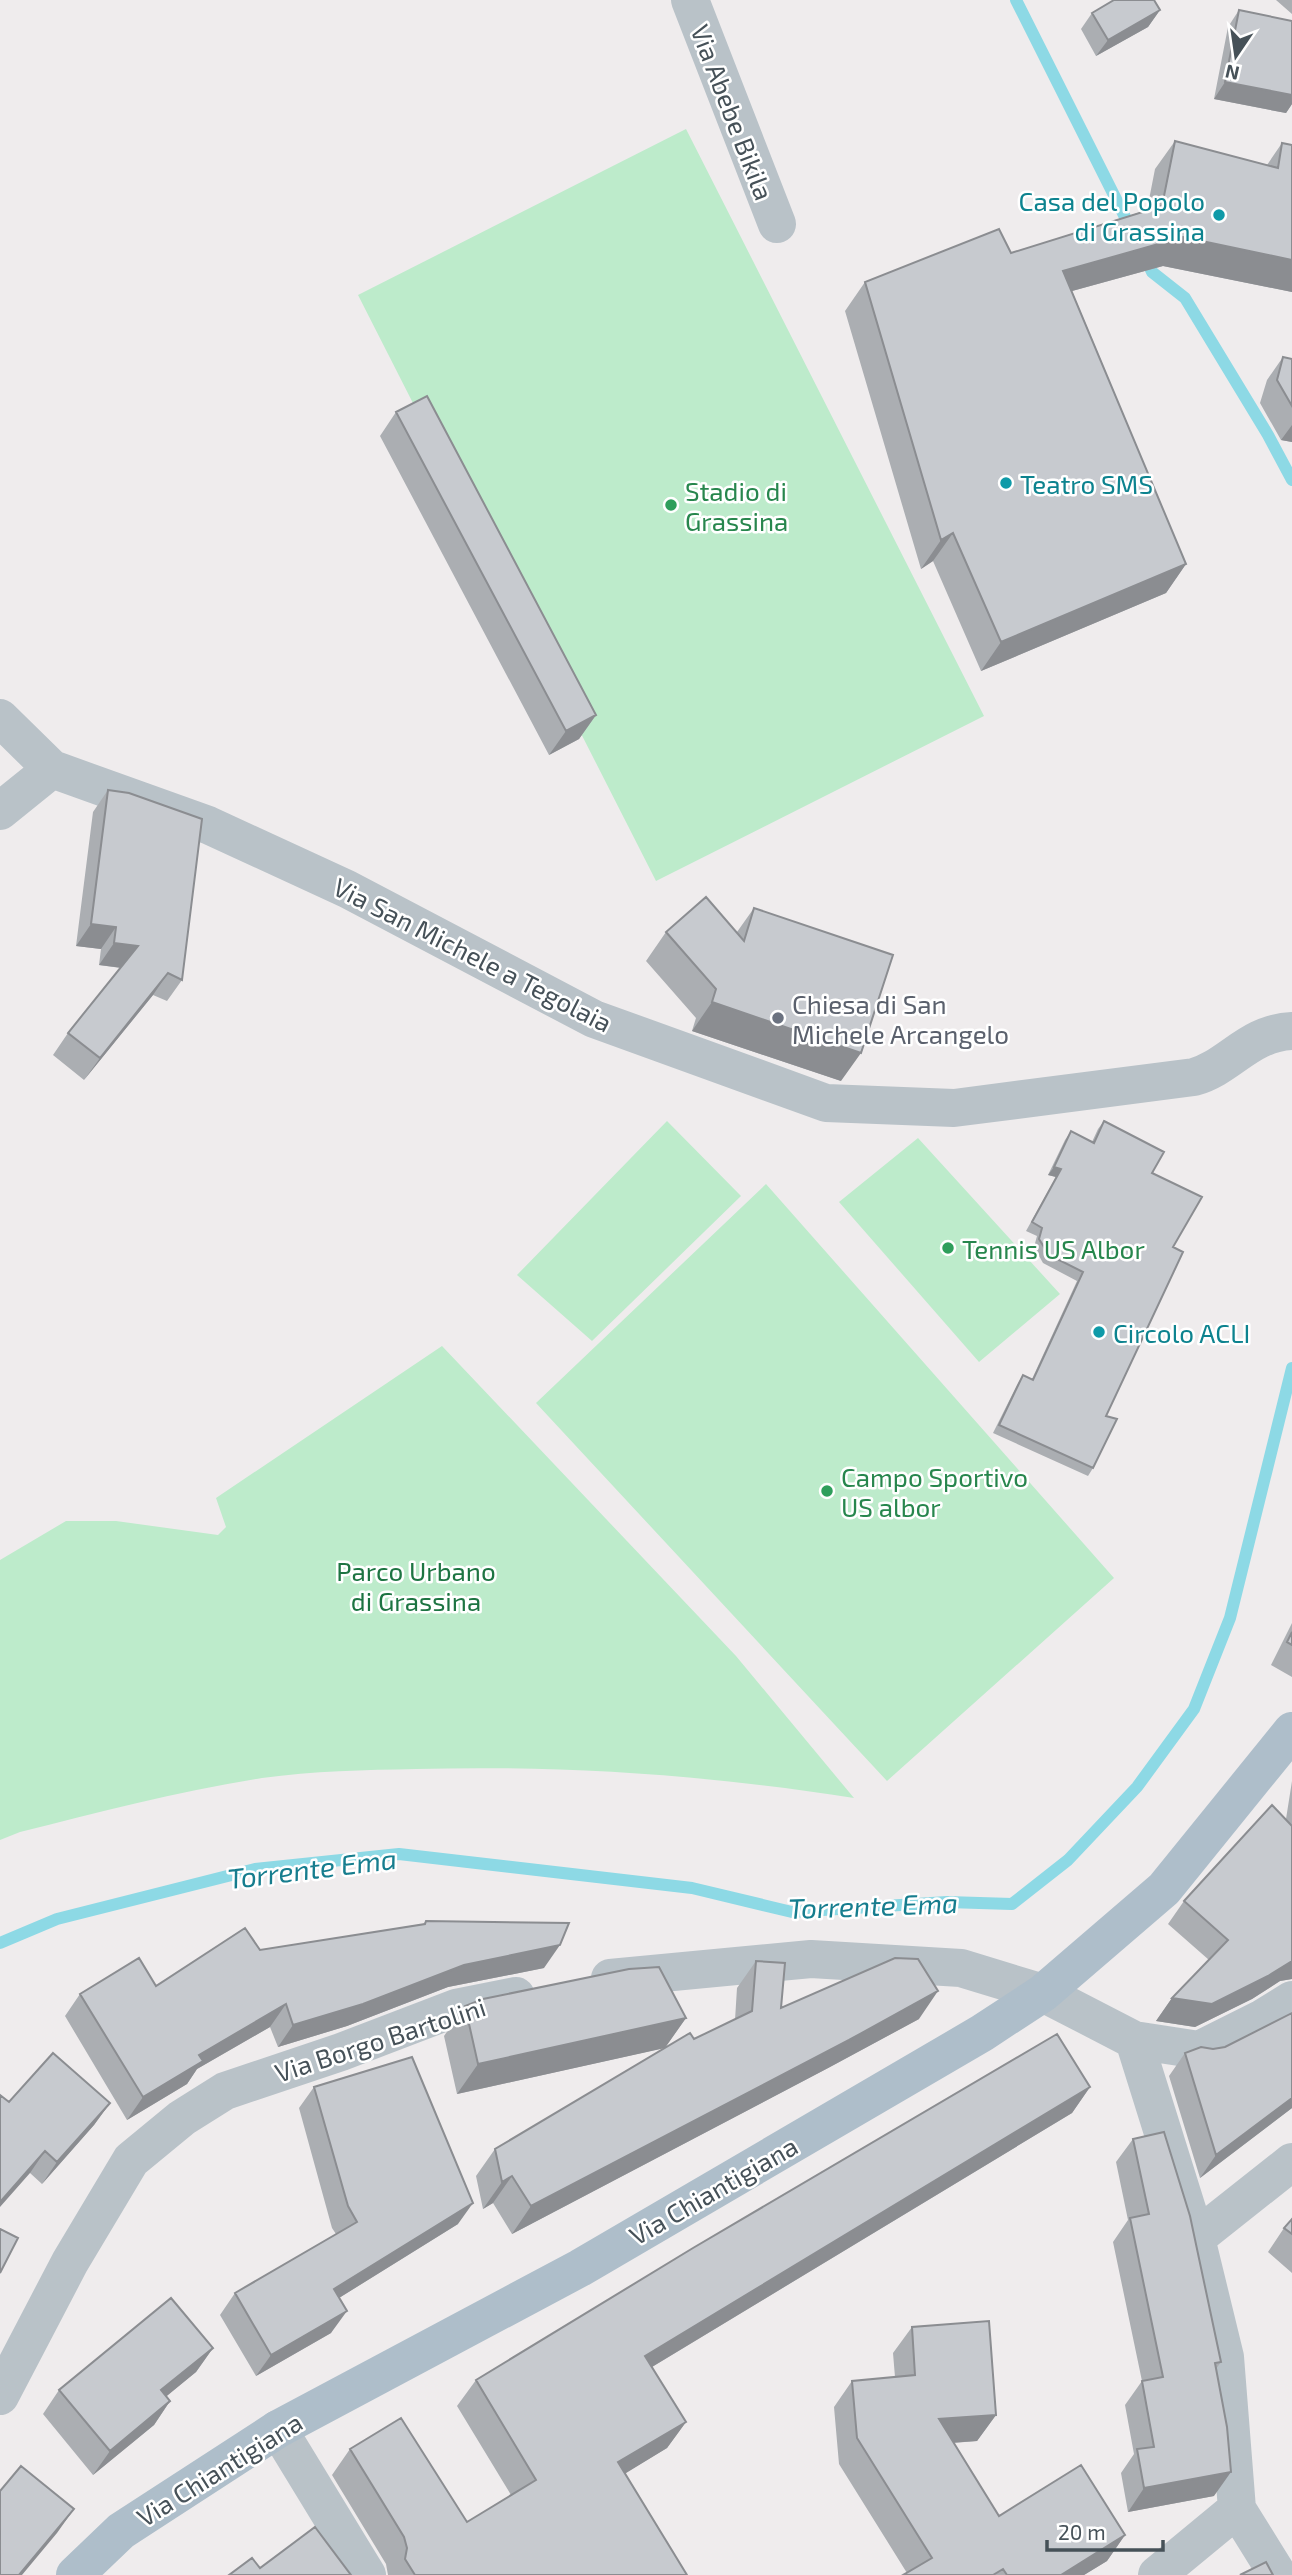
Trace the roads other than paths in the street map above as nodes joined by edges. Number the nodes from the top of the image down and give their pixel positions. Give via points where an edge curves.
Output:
1 (690, 0) edge
2 (777, 223) dead end
3 (0, 718) edge
4 (52, 769) junction
5 (0, 811) edge
6 (1292, 1031) edge
7 (1292, 1731) edge
8 (1043, 1993) junction
9 (1292, 2000) edge
10 (1134, 2040) junction
11 (1292, 2162) edge
12 (1196, 2238) junction
13 (0, 2396) edge
14 (278, 2429) junction
15 (1237, 2508) junction
16 (75, 2575) edge
17 (367, 2575) edge
18 (1157, 2575) edge
19 (1278, 2575) edge

1 - 2 street, Via Abebe Bikila
3 - 4 street
4 - 5 street
4 - 6 street, Via San Michele a Tegolaia via 208,825 347,889 594,1019 826,1103 954,1108 1194,1077 1244,1046
7 - 8 main road, Via Chiantigiana via 1164,1889
8 - 10 street, Via Borgo Bartolini
8 - 13 street, Via Borgo Bartolini via 961,1968 811,1959 605,1978 456,2008 225,2091 182,2118 131,2160 70,2262
8 - 14 main road, Via Chiantigiana via 971,2040 580,2268
9 - 10 street, Via Borgo Bartolini via 1199,2050
10 - 12 street
11 - 12 street
12 - 15 street via 1225,2357
14 - 16 main road, Via Chiantigiana via 121,2531
14 - 17 street
15 - 18 street
15 - 19 street

